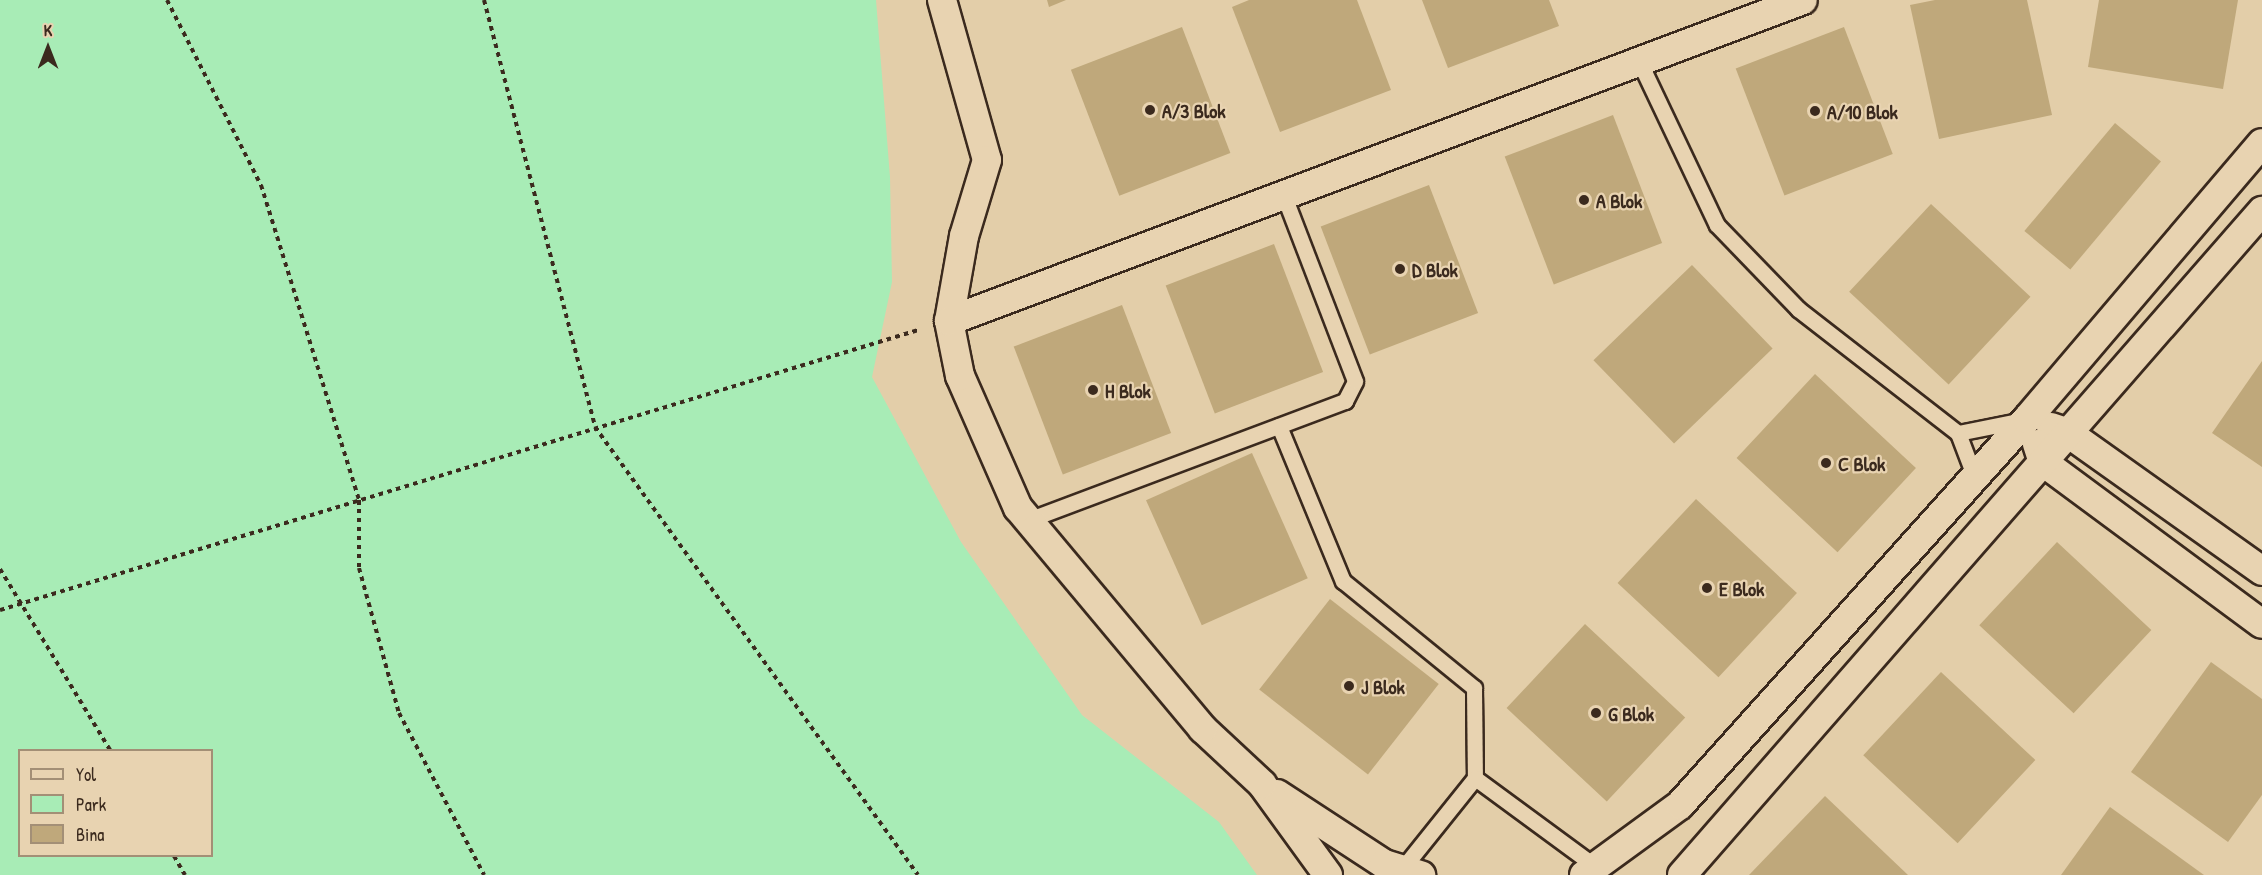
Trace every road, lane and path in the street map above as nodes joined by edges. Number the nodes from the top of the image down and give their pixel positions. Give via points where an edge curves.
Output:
1 (167, 0) edge
2 (484, 0) edge
3 (942, 0) edge
4 (1803, 0) edge
5 (1640, 63) junction
6 (2262, 143) edge
7 (1284, 196) junction
8 (2262, 211) edge
9 (949, 321) junction
10 (2027, 420) junction
11 (1279, 426) junction
12 (595, 427) junction
13 (1958, 433) junction
14 (2068, 433) junction
15 (2043, 462) junction
16 (1975, 478) junction
17 (358, 500) junction
18 (1029, 520) junction
19 (0, 568) edge
20 (2262, 570) edge
21 (21, 603) junction
22 (0, 610) edge
23 (2262, 624) edge
24 (109, 749) edge
25 (1475, 778) junction
26 (1262, 784) junction
27 (175, 857) edge
28 (1590, 870) edge
29 (1411, 872) edge
30 (186, 875) edge
31 (484, 875) edge
32 (918, 875) edge
33 (1328, 875) edge
34 (1682, 875) edge

1 - 17 path via 261,184
2 - 12 path
3 - 9 street via 987,160 964,236
4 - 5 street
5 - 7 street
5 - 13 lane via 1717,225 1798,309
6 - 10 street
7 - 9 street
7 - 11 lane via 1355,381 1345,400
8 - 14 street
9 - 12 path
9 - 18 street via 960,376 1018,508
10 - 13 lane
10 - 14 street
10 - 15 street
10 - 16 street
11 - 18 lane
11 - 25 lane via 1343,581 1474,688
12 - 17 path
12 - 32 path
13 - 16 lane
14 - 15 street
14 - 20 street
15 - 23 street
15 - 34 street
16 - 28 street via 1680,804
17 - 21 path
17 - 31 path via 358,568 399,712
18 - 26 street via 1203,729
19 - 21 path
21 - 22 path
21 - 24 path
25 - 28 lane
25 - 29 lane
26 - 29 street via 1384,864
26 - 33 street
27 - 30 path

